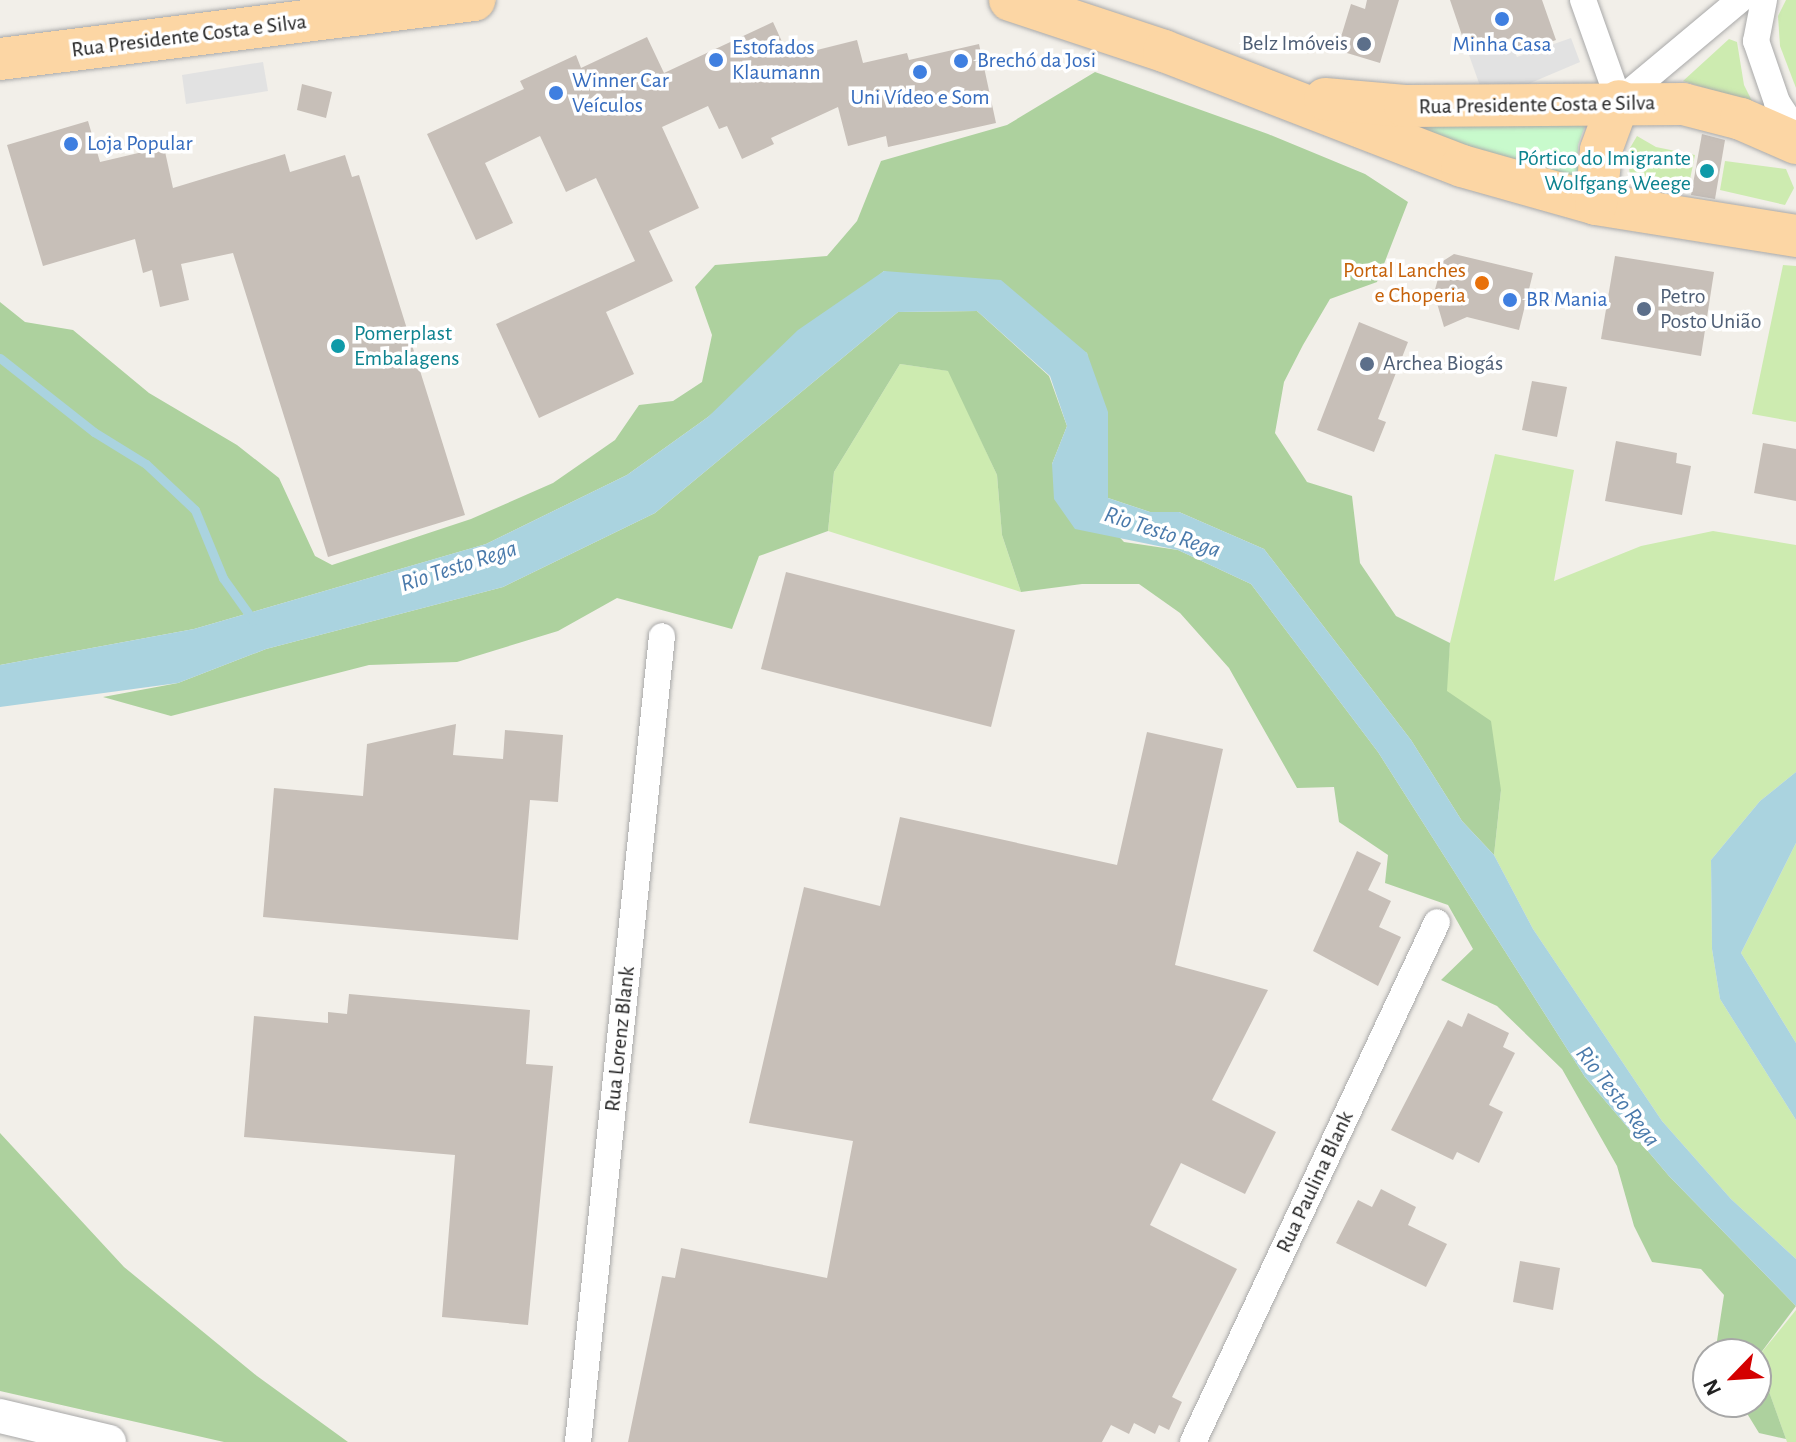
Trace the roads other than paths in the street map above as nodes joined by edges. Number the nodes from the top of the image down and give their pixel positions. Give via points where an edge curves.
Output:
1 (474, 0) edge
2 (1010, 0) edge
3 (1583, 0) edge
4 (1740, 0) edge
5 (1764, 0) edge
6 (0, 59) edge
7 (1272, 93) junction
8 (1619, 101) junction
9 (1796, 131) edge
10 (1796, 143) edge
11 (1596, 204) junction
12 (1796, 236) edge
13 (662, 636) dead end
14 (1437, 922) dead end
15 (0, 1416) edge
16 (109, 1442) edge
17 (578, 1442) edge
18 (1193, 1442) edge

1 - 6 main road, Rua Presidente Costa e Silva
2 - 7 main road, Rua Presidente Costa e Silva
3 - 8 street
4 - 8 street
5 - 9 street via 1756,41 1777,102
7 - 8 main road, Rua Presidente Costa e Silva via 1405,106
7 - 11 main road, Rua Presidente Costa e Silva via 1441,160
8 - 10 main road, Rua Presidente Costa e Silva via 1713,110
8 - 11 main road via 1599,158
11 - 12 main road, Rua Presidente Costa e Silva
13 - 17 street, Rua Lorenz Blank
14 - 18 street, Rua Paulina Blank
15 - 16 street

